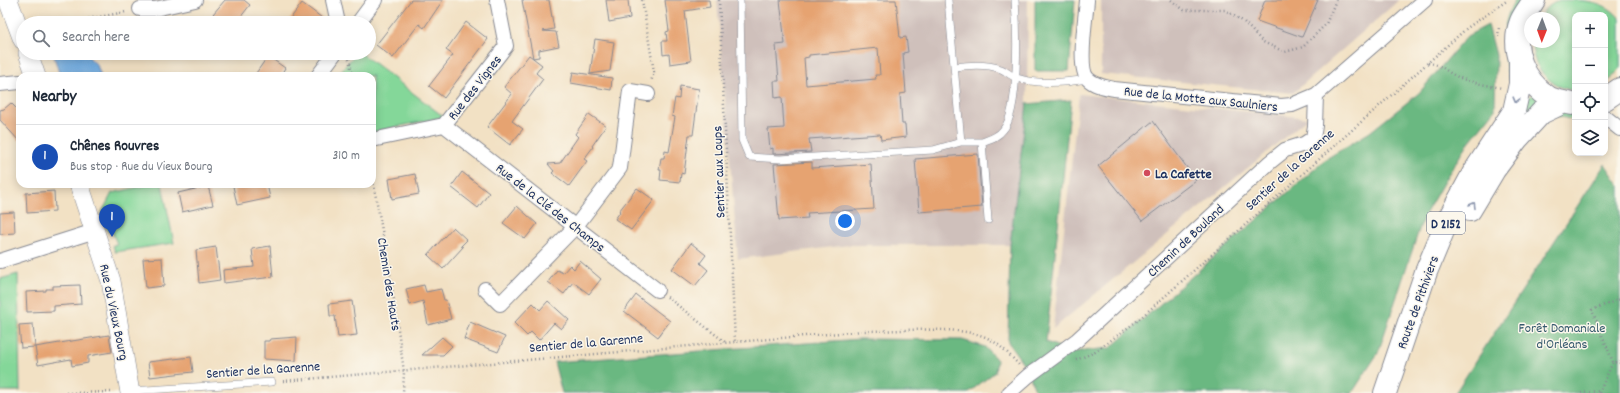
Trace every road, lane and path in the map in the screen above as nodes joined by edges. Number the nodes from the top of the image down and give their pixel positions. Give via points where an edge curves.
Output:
1 (8, 0) edge
2 (195, 0) edge
3 (333, 0) edge
4 (375, 0) edge
5 (497, 0) edge
6 (642, 0) edge
7 (720, 0) edge
8 (740, 0) edge
9 (948, 0) edge
10 (1015, 0) edge
11 (1087, 0) edge
12 (1171, 0) edge
13 (1336, 0) edge
14 (1425, 0) edge
15 (1508, 0) edge
16 (1531, 3) edge
17 (140, 9) joint
18 (103, 16) edge
19 (336, 16) edge
20 (363, 16) edge
21 (16, 21) edge
22 (30, 60) edge
23 (330, 60) edge
24 (348, 60) edge
25 (1520, 62) junction
26 (1427, 63) junction
27 (955, 67) junction
28 (35, 72) edge
29 (321, 72) edge
30 (352, 72) edge
31 (1016, 77) junction
32 (1087, 79) junction
33 (16, 82) edge
34 (0, 84) edge
35 (1508, 88) dead end
36 (1620, 89) edge
37 (648, 94) joint
38 (1316, 95) junction
39 (1608, 97) edge
40 (1570, 103) edge
41 (1608, 120) edge
42 (444, 125) junction
43 (1620, 129) edge
44 (376, 139) edge
45 (961, 142) junction
46 (982, 142) junction
47 (82, 188) edge
48 (374, 188) edge
49 (988, 220) dead end
50 (576, 226) junction
51 (95, 231) junction
52 (0, 261) edge
53 (485, 288) dead end
54 (657, 290) joint
55 (1620, 299) edge
56 (735, 342) junction
57 (725, 343) junction
58 (1086, 356) dead end
59 (1613, 362) junction
60 (1620, 363) edge
61 (404, 372) junction
62 (1028, 376) junction
63 (272, 382) joint
64 (130, 392) edge
65 (1599, 392) edge
66 (66, 393) edge
67 (403, 393) edge
68 (1009, 393) edge
69 (1386, 393) edge
70 (1581, 393) edge

1 - 21 street
2 - 17 street via 155,9
3 - 19 street
4 - 20 street
5 - 42 street, Rue des Vignes via 506,46
6 - 37 path via 654,72
7 - 56 path, Sentier aux Loups
8 - 45 lane via 742,140 749,157 780,159 933,150
9 - 27 lane
10 - 31 lane
11 - 32 street via 1082,67
12 - 13 path via 1184,10 1225,10 1244,22 1263,42 1284,52 1303,47 1326,24
14 - 38 street, Rue de la Motte aux Saulniers
15 - 26 path, Sentier de la Garenne via 1467,28
16 - 25 main road via 1521,21 1517,45
17 - 18 path
22 - 28 street
23 - 29 street
24 - 30 path
25 - 40 main road via 1529,80 1549,97
25 -> 69 main road, Route de Pithiviers / D 2152 via 1520,84 1514,111 1474,172 1446,224 1426,272
26 - 35 path via 1440,64 1456,76 1473,82
26 - 58 path, Sentier de la Garenne via 1137,321
27 - 31 lane via 970,65 1000,69
27 - 45 lane
31 - 32 lane via 1064,83
31 - 46 lane via 1009,121 998,135
32 - 38 street, Rue de la Motte aux Saulniers via 1098,86 1114,89 1281,106 1292,105
33 - 34 street
36 - 39 main road
37 - 50 street via 630,91 620,168
38 - 62 street, Chemin de Bouland via 1316,126 1313,138 1285,150 1270,162 1077,340
69 -> 40 main road, Route de Pithiviers / D 2152 via 1407,357 1462,223 1494,170 1541,113
41 - 43 street
42 - 44 street, Rue des Vignes
42 - 50 street, Rue de la Clé des Champs
45 - 46 lane
46 - 49 lane
47 - 51 street, Rue du Vieux Bourg
48 - 61 path, Chemin des Hauts
50 - 53 street via 500,304
50 - 54 street, Rue de la Clé des Champs
51 - 52 street
51 - 64 street, Rue du Vieux Bourg via 111,281
54 - 57 path
55 - 59 path via 1592,310
56 - 57 path, Sentier de la Garenne
56 - 62 path, Sentier de la Garenne via 863,331 943,331 980,335 1006,351
57 - 61 path, Sentier de la Garenne
59 - 60 path
59 - 65 path
61 - 63 path, Sentier de la Garenne
61 - 67 path, Chemin des Hauts
62 - 68 street
63 - 64 lane, Sentier de la Garenne
64 - 66 path
65 - 70 path

